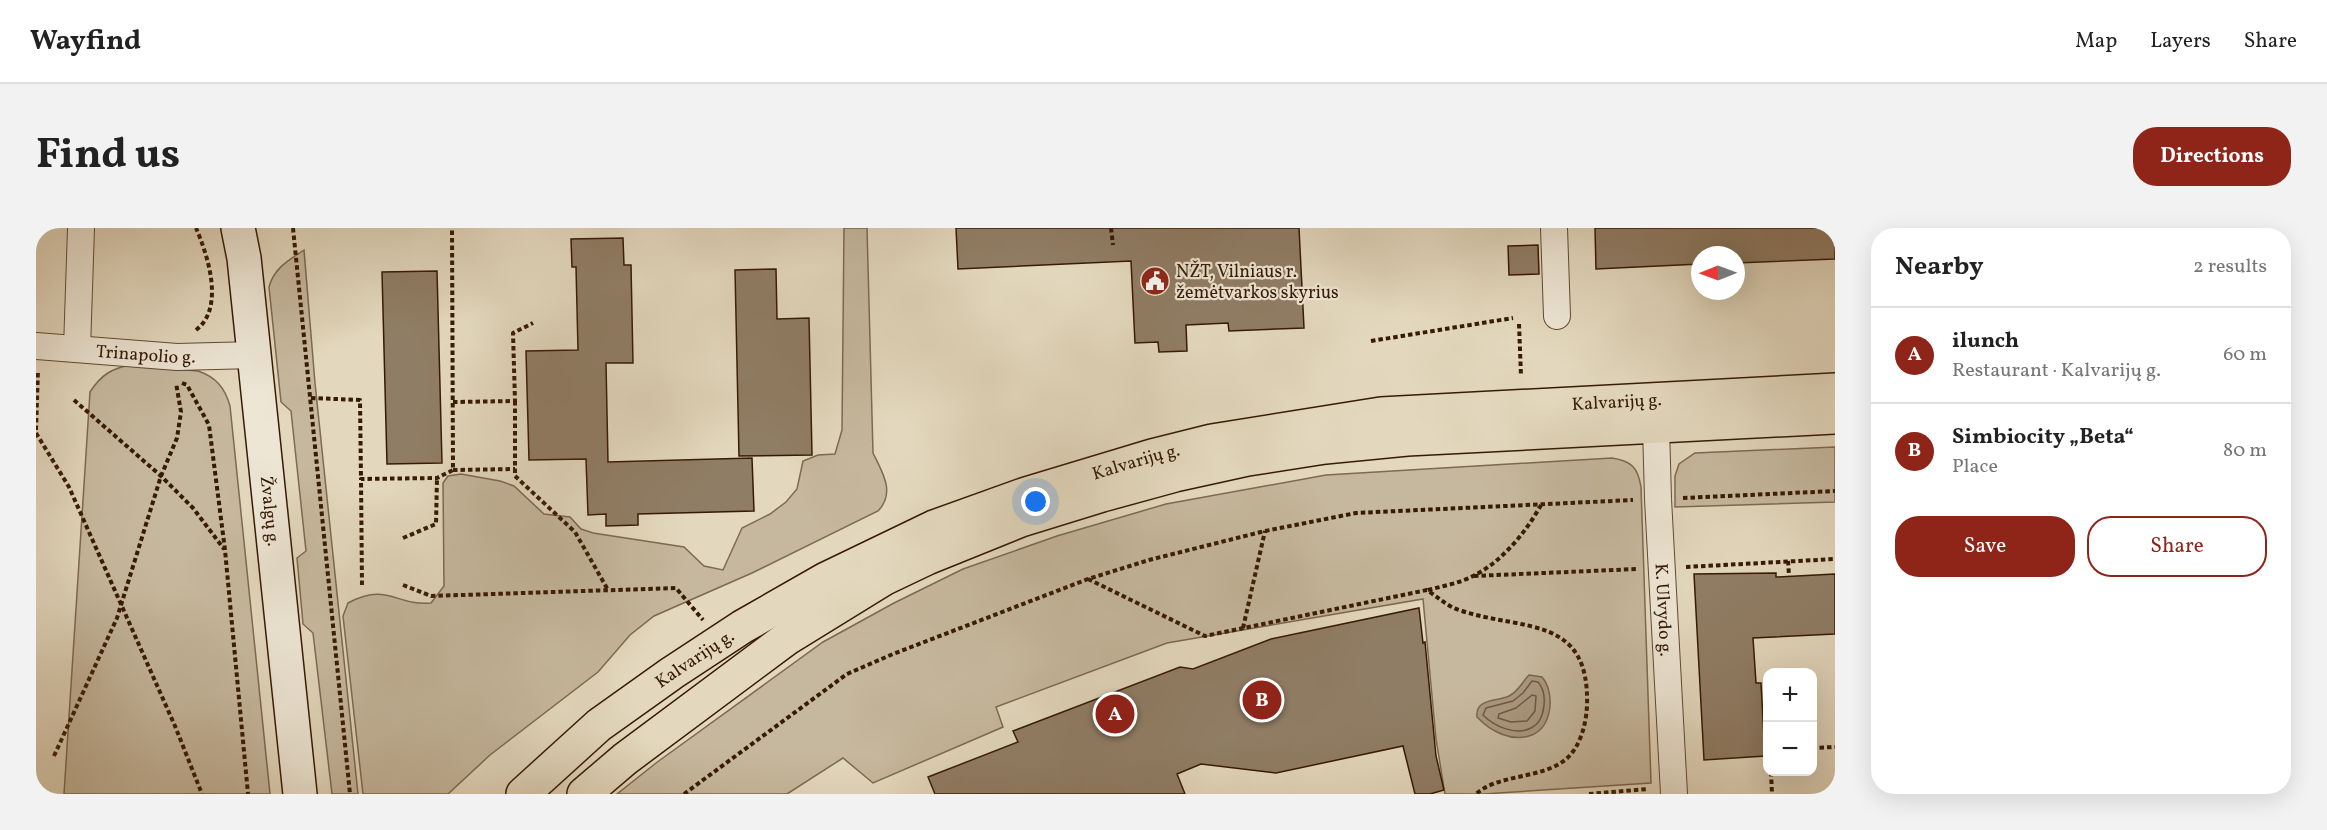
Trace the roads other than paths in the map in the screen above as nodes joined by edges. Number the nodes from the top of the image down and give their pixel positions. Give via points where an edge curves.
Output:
1 (81, 228) edge
2 (238, 228) edge
3 (1554, 228) edge
4 (1557, 316) dead end
5 (37, 346) edge
6 (77, 349) junction
7 (254, 355) junction
8 (1835, 390) edge
9 (1835, 417) edge
10 (1656, 426) junction
11 (599, 725) junction
12 (625, 759) junction
13 (1674, 790) edge
14 (300, 794) edge
15 (523, 794) edge
16 (584, 794) edge

1 - 6 street
2 - 7 main road, Žvalgų g.
3 - 4 street
5 - 6 street, Trinapolio g.
6 - 7 street, Trinapolio g. via 177,357
7 - 14 main road, Žvalgų g.
8 - 11 main road, Kalvarijų g. via 1381,414 1256,433 1152,456 934,527 826,579 732,634
9 - 10 main road, Kalvarijų g.
10 - 12 main road, Kalvarijų g. via 1325,447 1175,475 1021,520 885,578 786,639
10 - 13 street, K. Ulvydo g.
11 - 12 main road
11 - 15 main road, Kalvarijų g.
12 - 16 main road, Kalvarijų g.

